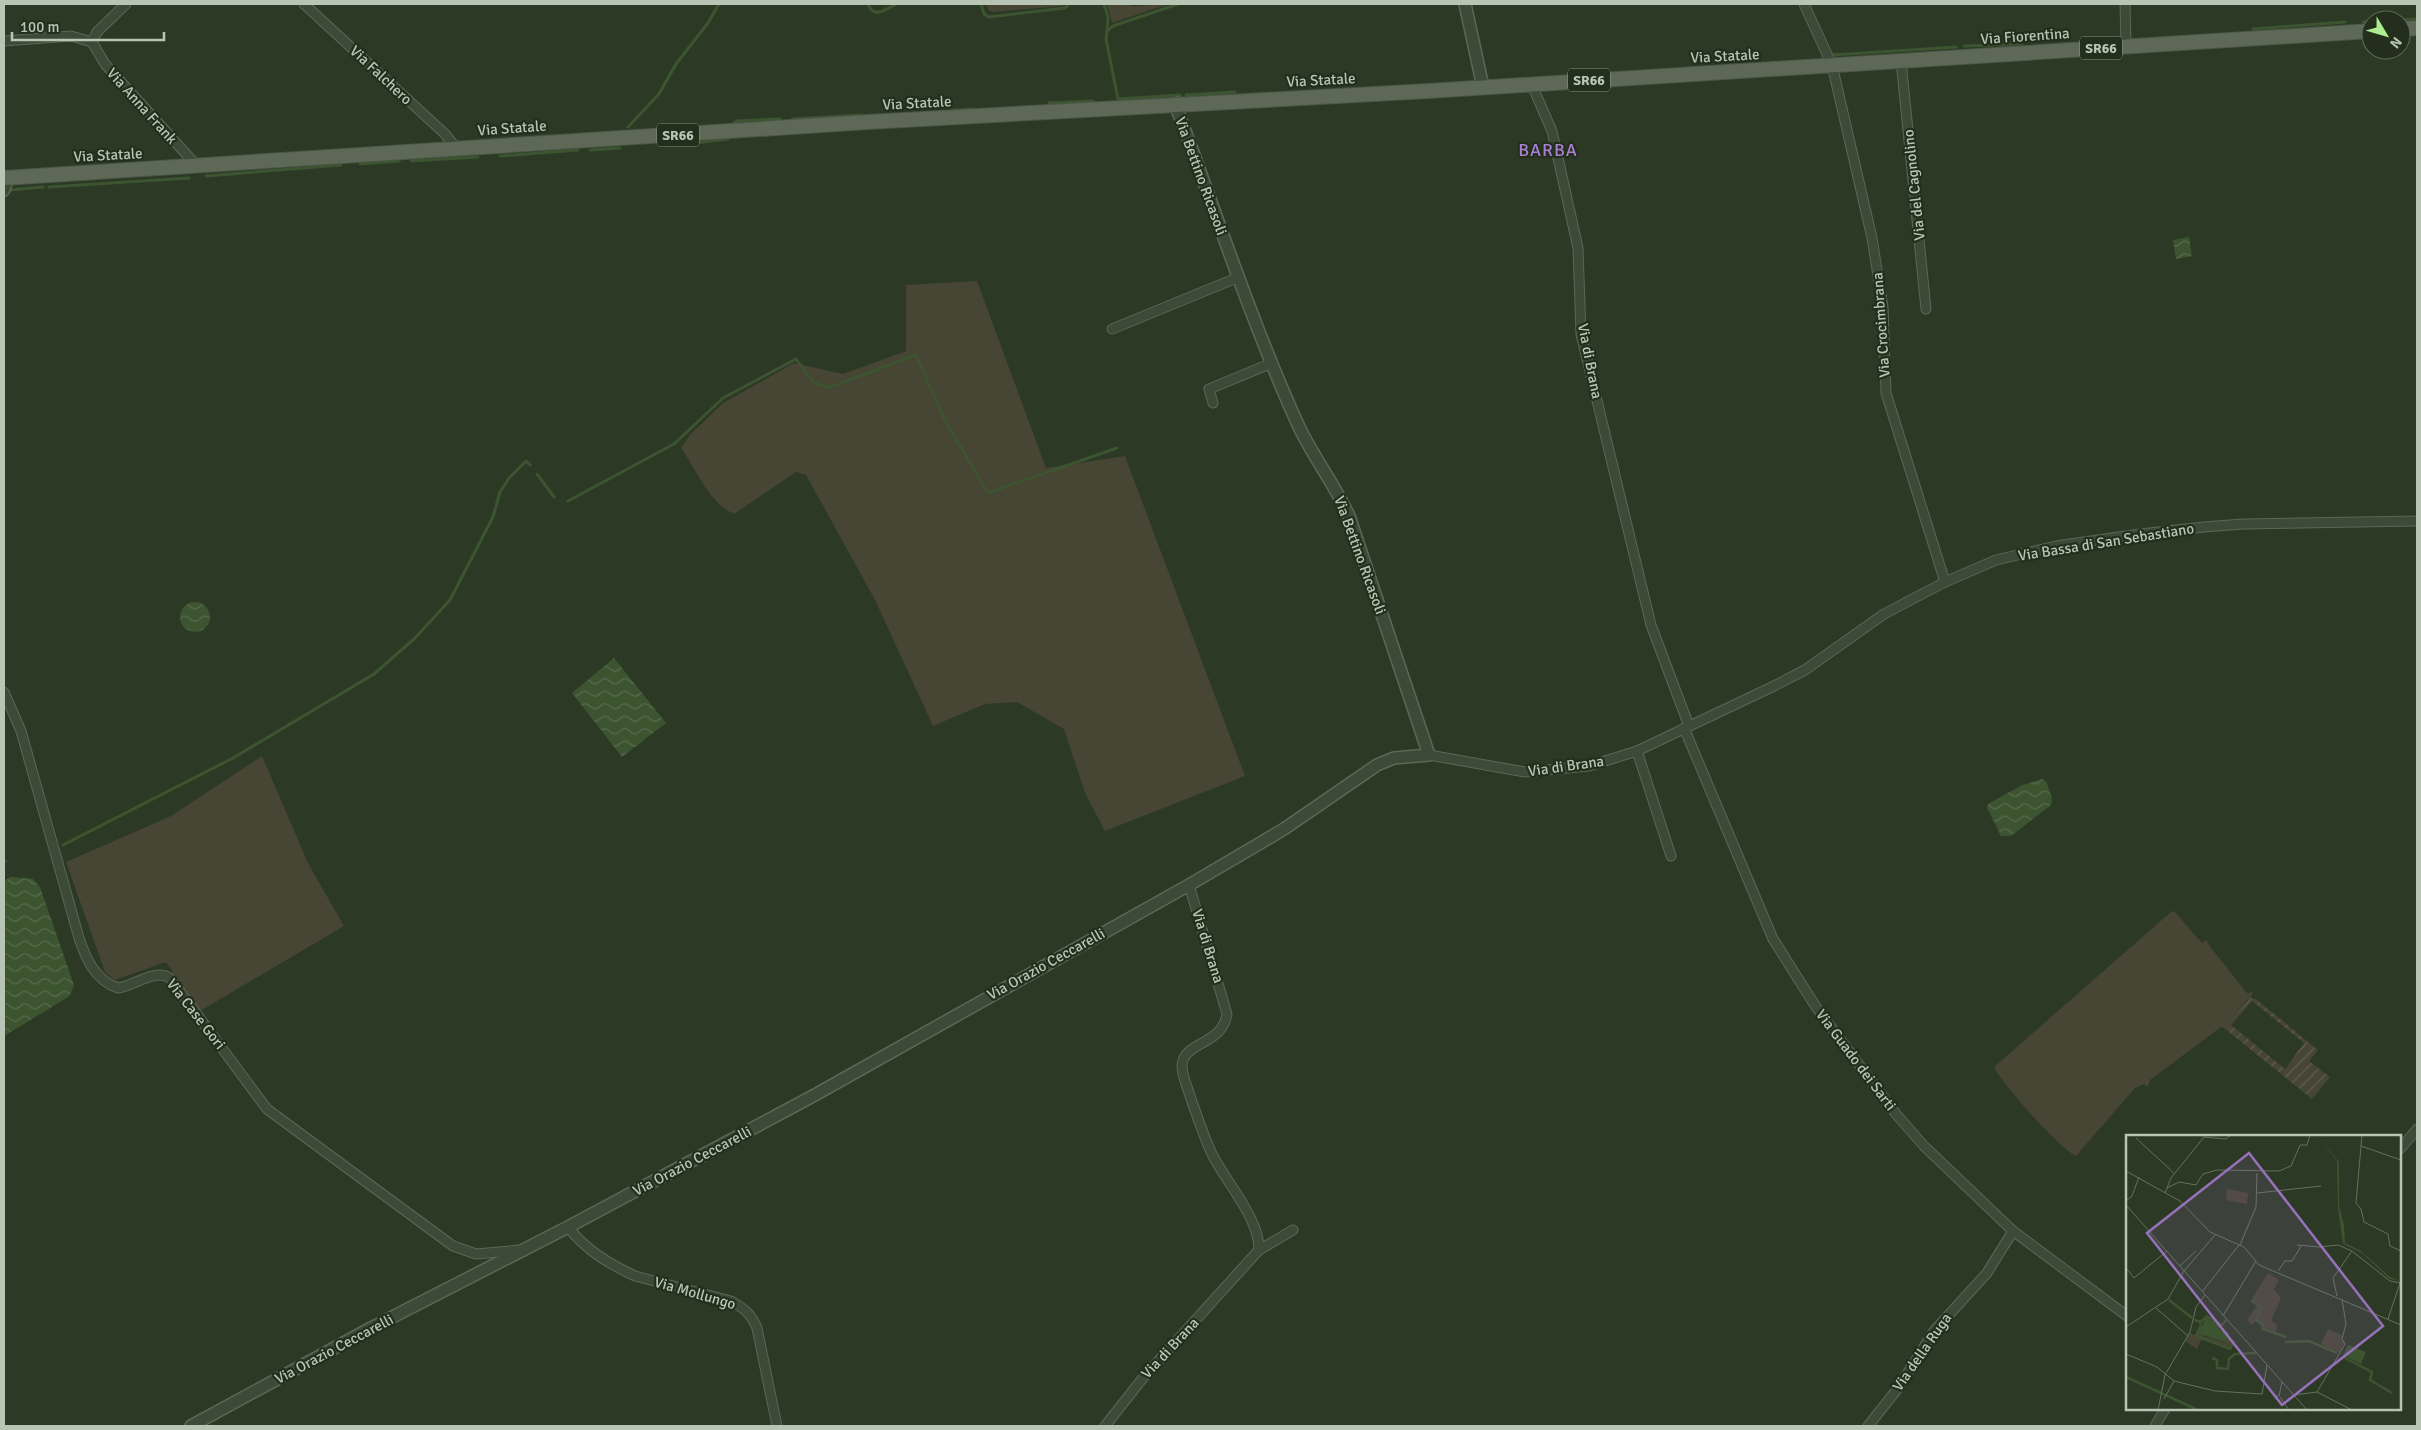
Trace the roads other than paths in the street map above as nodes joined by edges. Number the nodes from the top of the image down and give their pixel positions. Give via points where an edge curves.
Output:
1 (126, 4) edge
2 (304, 4) edge
3 (1465, 4) edge
4 (1804, 4) edge
5 (2125, 4) edge
6 (2361, 32) edge
7 (4, 41) edge
8 (92, 42) junction
9 (2126, 46) junction
10 (1901, 60) junction
11 (1832, 65) junction
12 (1531, 84) junction
13 (1483, 86) junction
14 (1178, 103) junction
15 (457, 149) junction
16 (197, 166) junction
17 (5, 182) edge
18 (1239, 277) junction
19 (1926, 309) dead end
20 (1112, 329) dead end
21 (1272, 363) junction
22 (1213, 403) dead end
23 (2417, 521) edge
24 (1945, 582) junction
25 (4, 692) edge
26 (1686, 727) junction
27 (1637, 751) junction
28 (1429, 755) junction
29 (1671, 856) dead end
30 (1189, 886) junction
31 (2417, 1129) edge
32 (2401, 1148) edge
33 (568, 1227) junction
34 (1293, 1230) dead end
35 (2014, 1232) junction
36 (525, 1249) junction
37 (1259, 1250) junction
38 (2126, 1315) edge
39 (2163, 1410) edge
40 (190, 1426) edge
41 (777, 1426) edge
42 (1104, 1426) edge
43 (1868, 1426) edge
44 (2155, 1426) edge

1 - 8 street via 97,32
2 - 15 street, Via Falchero via 445,134
3 - 13 street
4 - 11 street, Via Crocimbrana
5 - 9 street
6 - 9 main road, Via Fiorentina / SR66
7 - 8 street via 71,36
8 - 16 street, Via Anna Frank via 105,64
9 - 10 main road, Via Fiorentina / SR66
10 - 11 main road, Via Fiorentina / SR66
10 - 19 street, Via del Cagnolino
11 - 12 main road, Via Statale / SR66
11 - 24 street, Via Crocimbrana via 1878,273 1883,307 1886,393
12 - 13 main road, Via Statale / SR66
12 - 26 street, Via di Brana via 1552,131 1578,248 1582,334 1651,625
13 - 14 main road, Via Statale / SR66
14 - 15 main road, Via Statale / SR66
14 - 18 street, Via Bettino Ricasoli via 1177,109
15 - 16 main road, Via Statale / SR66
16 - 17 main road, Via Statale / SR66
18 - 20 street
18 - 21 street, Via Bettino Ricasoli
21 - 22 street via 1209,389
21 - 28 street, Via Bettino Ricasoli via 1300,428 1349,516
23 - 24 street, Via Bassa di San Sebastiano via 2243,524 2140,534 2056,546 1996,560
24 - 26 street, Via Bassa di San Sebastiano via 1884,614 1805,670
25 - 36 street, Via Case Gori via 21,731 79,938 88,961 102,980 118,988 154,976 170,978 267,1109 453,1246 476,1254
26 - 27 street, Via di Brana
26 - 35 street, Via Guado dei Sarti via 1773,939 1816,1007 1924,1146
27 - 28 street, Via di Brana via 1589,766 1525,772
27 - 29 street
28 - 30 street, Via di Brana via 1394,758 1377,765 1284,829
30 - 33 street, Via Orazio Ceccarelli
30 - 37 street, Via di Brana via 1227,1014 1224,1028 1218,1034 1188,1052 1183,1061 1183,1072 1213,1155 1258,1232
31 - 32 street
33 - 36 street, Via Orazio Ceccarelli
33 - 41 street, Via Mollungo via 588,1250 625,1272 730,1302 752,1315
34 - 37 street, Via di Brana
35 - 38 street, Via Guado dei Sarti
35 - 43 street, Via della Ruga via 1987,1273 1934,1331 1899,1387
36 - 40 street, Via Orazio Ceccarelli
37 - 42 street, Via di Brana via 1136,1385
39 - 44 street

